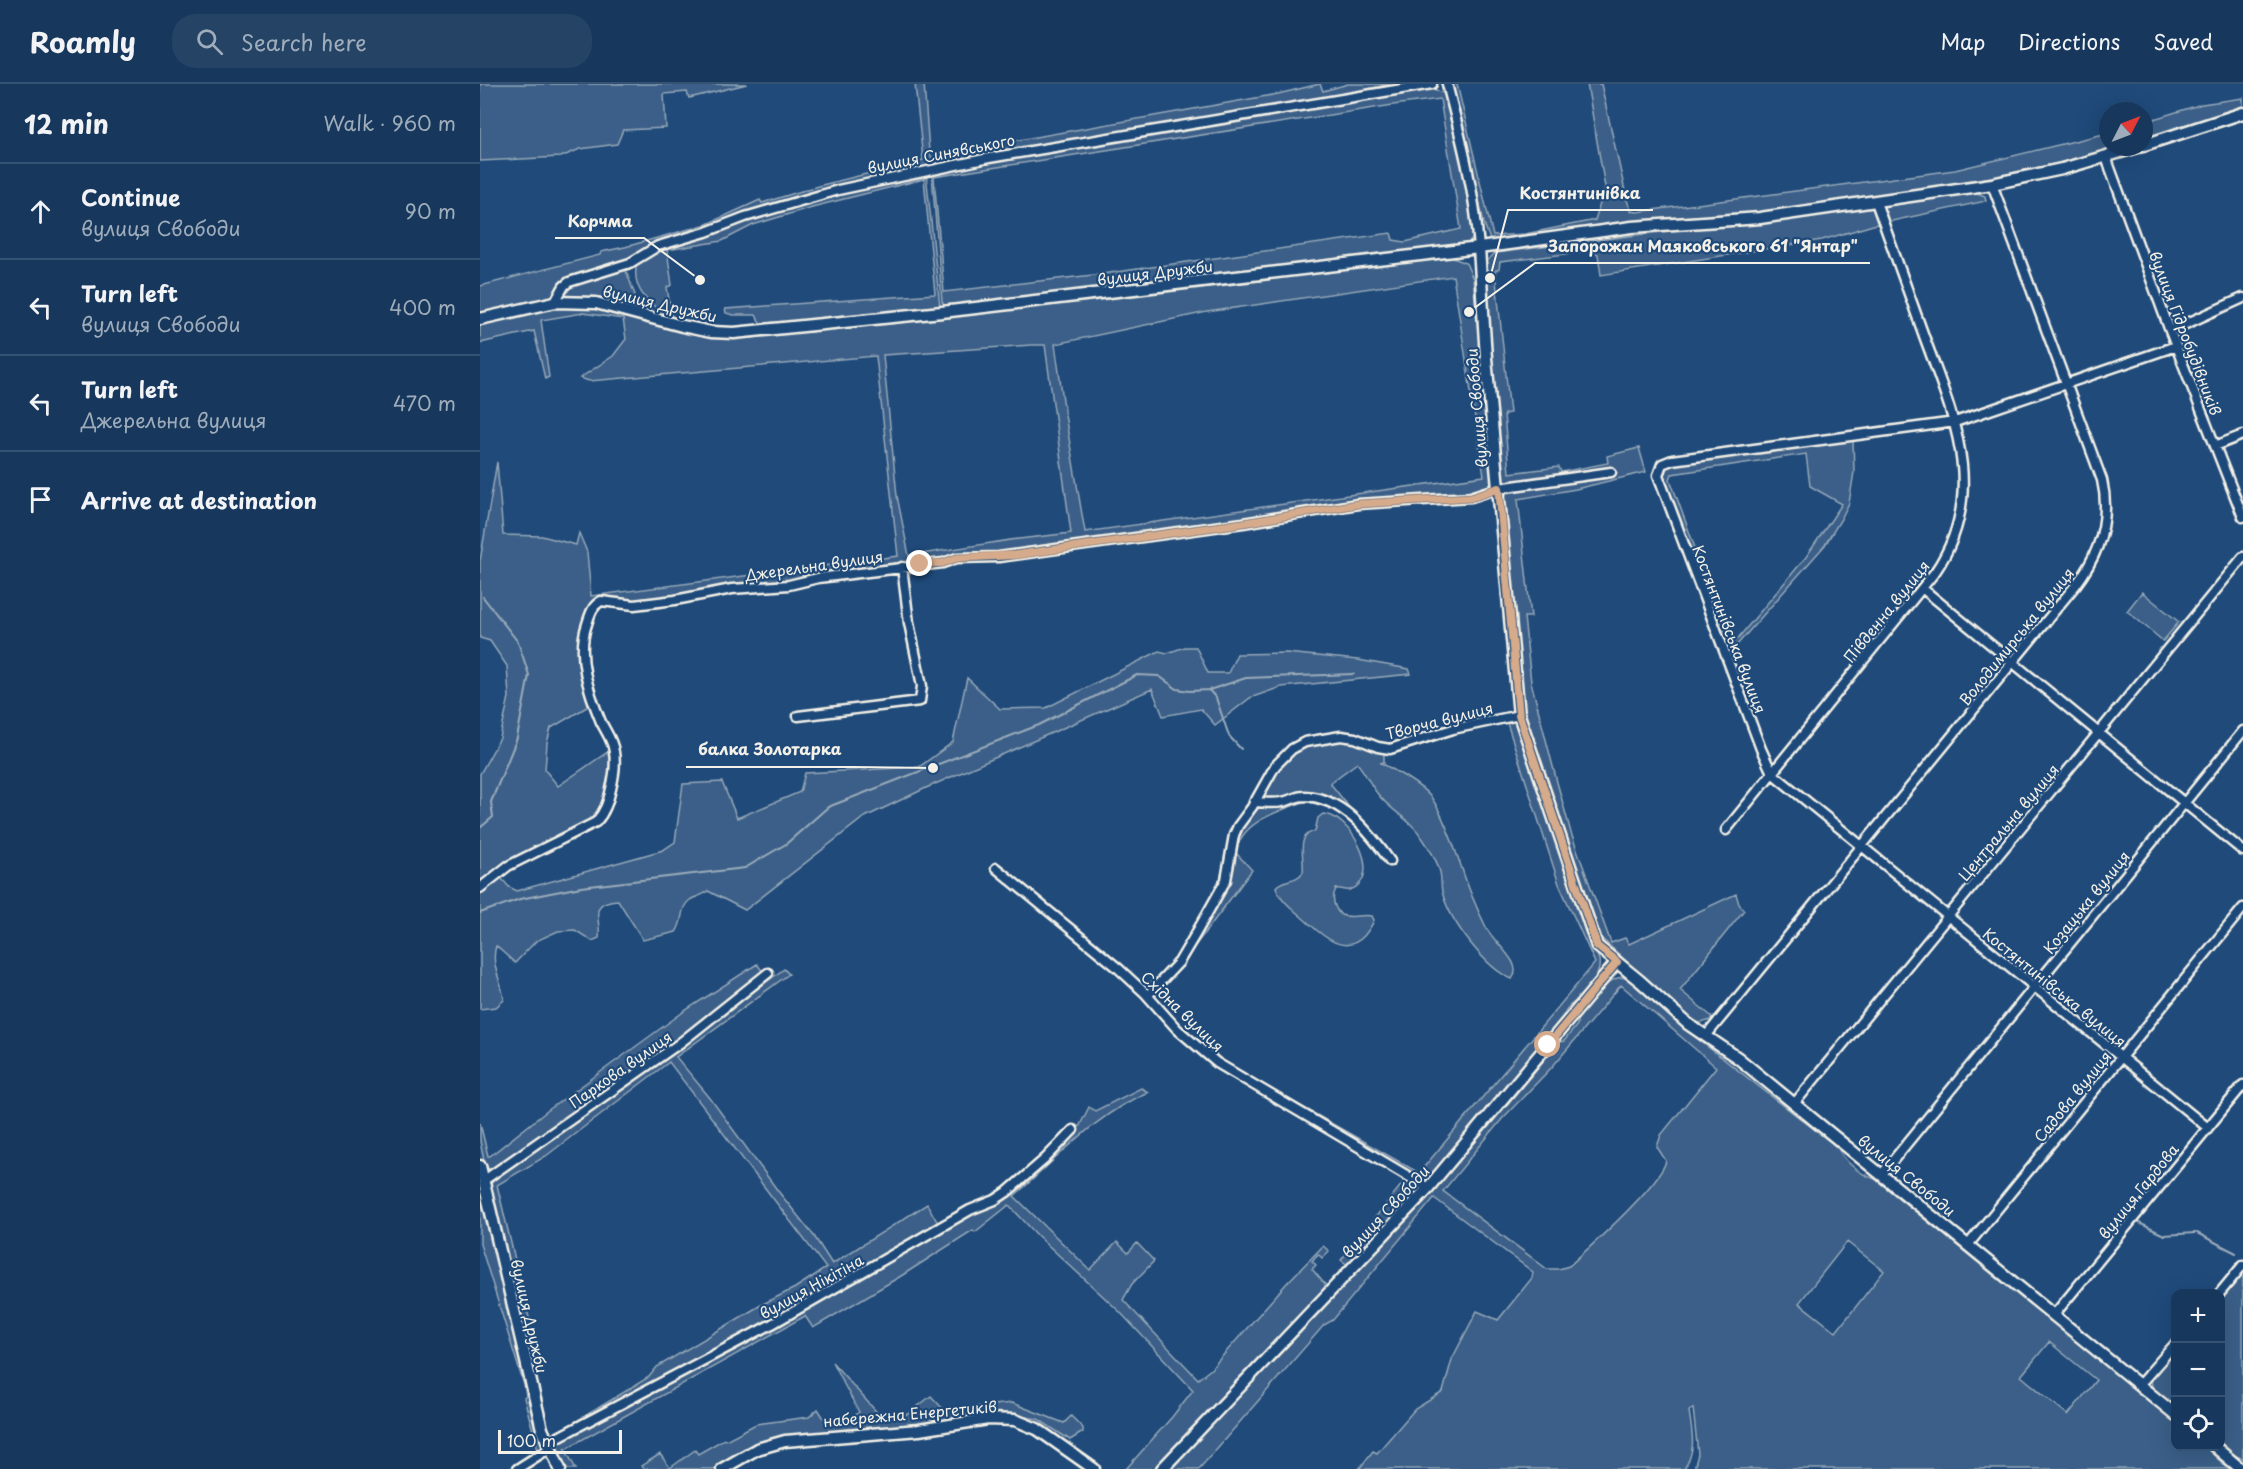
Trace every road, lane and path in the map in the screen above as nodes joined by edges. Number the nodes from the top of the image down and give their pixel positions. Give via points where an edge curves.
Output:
1 (1432, 84) edge
2 (1447, 84) edge
3 (2243, 113) edge
4 (2153, 142) edge
5 (2109, 156) edge
6 (2106, 157) junction
7 (1992, 184) junction
8 (1876, 202) junction
9 (1479, 248) junction
10 (2243, 298) edge
11 (555, 302) junction
12 (480, 319) edge
13 (2170, 331) junction
14 (2176, 346) junction
15 (2067, 384) junction
16 (1954, 422) junction
17 (2243, 435) edge
18 (2215, 446) junction
19 (1611, 472) dead end
20 (1499, 488) junction
21 (2243, 517) edge
22 (2243, 557) edge
23 (903, 567) junction
24 (1923, 589) junction
25 (2012, 662) junction
26 (1519, 715) junction
27 (798, 716) dead end
28 (2243, 731) edge
29 (2099, 734) junction
30 (1772, 773) junction
31 (1254, 802) junction
32 (2184, 803) junction
33 (1726, 831) dead end
34 (1862, 846) junction
35 (2243, 851) edge
36 (1390, 861) dead end
37 (996, 868) dead end
38 (480, 888) edge
39 (2243, 908) edge
40 (1948, 916) junction
41 (1617, 962) junction
42 (768, 973) dead end
43 (2034, 986) junction
44 (1148, 996) junction
45 (1706, 1036) junction
46 (2121, 1058) junction
47 (2243, 1085) edge
48 (1794, 1104) junction
49 (2208, 1128) junction
50 (1073, 1130) dead end
51 (480, 1166) edge
52 (1882, 1174) junction
53 (483, 1181) junction
54 (1428, 1188) junction
55 (483, 1195) edge
56 (1968, 1245) junction
57 (2243, 1265) edge
58 (2222, 1289) edge
59 (2054, 1315) junction
60 (2171, 1348) edge
61 (2139, 1385) junction
62 (2171, 1412) edge
63 (548, 1446) junction
64 (2220, 1451) edge
65 (516, 1469) edge
66 (560, 1469) edge
67 (722, 1469) edge
68 (1094, 1469) edge
69 (1162, 1469) edge
70 (2241, 1469) edge

1 - 11 street, вулиця Синявського via 988,158 838,190 658,246 630,263 569,282
2 - 9 street, вулиця Свободи via 1468,169
3 - 4 street
5 - 6 street, вулиця Дружби
6 - 7 street, вулиця Дружби
6 - 13 street, вулиця Гідробудівників
7 - 8 street, вулиця Дружби
7 - 15 street, Володимирська вулиця
8 - 9 street, вулиця Дружби via 1761,218 1632,227
8 - 16 street, Південна вулиця
9 - 11 street, вулиця Дружби via 734,333 682,326 596,303
9 - 20 street, вулиця Свободи
10 - 13 street
11 - 12 street
13 - 14 street, вулиця Гідробудівників
14 - 15 street, Костянтинівська вулиця
14 - 18 street, вулиця Гідробудівників
15 - 16 street, Костянтинівська вулиця
15 - 25 street, Володимирська вулиця via 2102,480 2106,509 2103,532 2085,572
16 - 24 street, Південна вулиця via 1962,465 1958,519 1947,555
16 - 30 street, Костянтинівська вулиця via 1672,460 1660,467 1659,479
17 - 18 street
18 - 21 street, вулиця Гідробудівників
19 - 20 street, Джерельна вулиця
20 - 23 street, Джерельна вулиця via 1471,497 1358,504 1007,556 957,558
20 - 26 street, вулиця Свободи
22 - 29 street, Центральна вулиця
23 - 27 street via 922,686 920,701
23 - 38 street, Джерельна вулиця via 634,605 598,603 582,639 582,657 614,751 608,802 596,822 508,866
24 - 25 street
24 - 30 street, Південна вулиця
25 - 29 street
25 - 34 street, Володимирська вулиця
26 - 31 street, Творча вулиця via 1453,729 1390,749 1341,736 1305,742 1280,760
26 - 41 street, вулиця Свободи via 1597,946
28 - 32 street, Козацька вулиця
29 - 32 street
29 - 40 street, Центральна вулиця
30 - 33 street, Південна вулиця
30 - 34 street, Костянтинівська вулиця
31 - 36 street via 1280,803 1304,796 1326,801 1353,818
31 - 44 street, Творча вулиця via 1234,835 1223,888 1179,962
32 - 35 street
32 - 43 street, Козацька вулиця
34 - 40 street, Костянтинівська вулиця
34 - 45 street, Володимирська вулиця
37 - 44 street, Східна вулиця
39 - 46 street, Садова вулиця
40 - 43 street, Костянтинівська вулиця
40 - 48 street, Центральна вулиця
41 - 45 street, вулиця Свободи
41 - 54 street, вулиця Свободи
42 - 53 street, Паркова вулиця via 680,1043
43 - 46 street, Костянтинівська вулиця
43 - 52 street, Козацька вулиця
44 - 54 street, Східна вулиця via 1177,1029 1217,1063
45 - 48 street, вулиця Свободи
46 - 49 street, Костянтинівська вулиця
46 - 56 street, Садова вулиця
47 - 49 street, вулиця Гардова
48 - 52 street, вулиця Свободи
49 - 59 street, вулиця Гардова
50 - 63 street, вулиця Нікітіна via 995,1200 970,1210
51 - 53 street, вулиця Дружби
52 - 56 street, вулиця Свободи
53 - 55 street, вулиця Дружби
54 - 69 street, вулиця Свободи
55 - 63 street, вулиця Дружби
56 - 59 street, вулиця Свободи
57 - 58 street
59 - 61 street, вулиця Свободи
60 - 61 street
61 - 62 street, вулиця Свободи
63 - 65 street, вулиця Нікітіна
63 - 66 street, вулиця Дружби
64 - 70 street
67 - 68 street, набережна Енергетиків via 757,1449 785,1441 919,1430 988,1419 1015,1420 1038,1429

